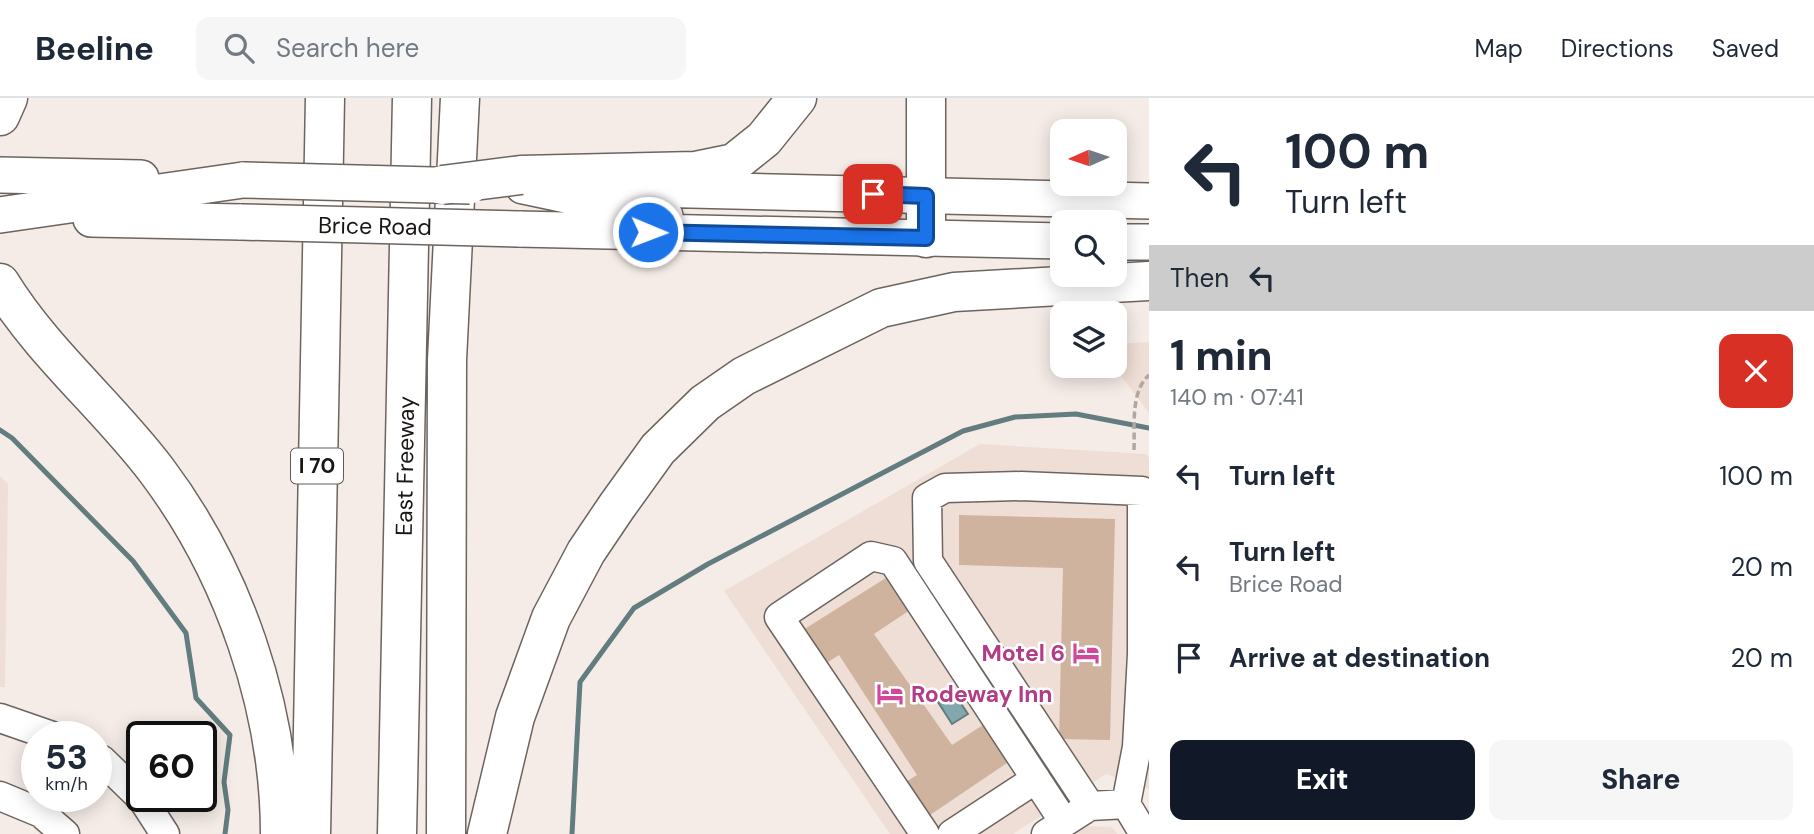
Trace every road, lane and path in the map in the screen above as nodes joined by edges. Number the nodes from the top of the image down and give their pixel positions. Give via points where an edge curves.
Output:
1 (8, 98) edge
2 (325, 98) edge
3 (412, 98) edge
4 (460, 98) edge
5 (797, 98) edge
6 (926, 98) edge
7 (0, 116) edge
8 (0, 175) edge
9 (243, 180) junction
10 (522, 181) junction
11 (442, 185) joint
12 (926, 196) junction
13 (1149, 201) edge
14 (0, 216) edge
15 (751, 234) junction
16 (926, 238) junction
17 (1050, 241) edge
18 (1127, 242) edge
19 (1149, 242) edge
20 (1149, 281) edge
21 (0, 283) edge
22 (1149, 375) edge
23 (1134, 450) dead end
24 (0, 718) edge
25 (21, 725) edge
26 (112, 771) edge
27 (1036, 779) junction
28 (1, 799) edge
29 (1126, 804) junction
30 (1090, 806) junction
31 (1055, 828) edge
32 (65, 834) edge
33 (165, 834) edge
34 (280, 834) edge
35 (311, 834) edge
36 (397, 834) edge
37 (446, 834) edge
38 (488, 834) edge
39 (925, 834) edge
40 (952, 834) edge
41 (1144, 834) edge

1 - 7 highway
2 - 35 highway, I 70
3 - 36 highway, East Freeway
4 - 37 highway via 447,360
5 - 10 highway via 764,139 734,163 695,172
6 - 12 highway
8 - 9 main road, Brice Road
9 - 11 main road, Brice Road, bridge
9 - 14 main road, Brice Road
10 - 11 highway, bridge
10 - 12 main road
10 - 15 main road, Brice Road
12 - 13 main road
12 - 16 highway
14 - 15 main road, Brice Road, bridge
15 - 16 main road, Brice Road
16 - 17 main road, Brice Road
18 - 19 main road
20 - 38 highway via 954,292 881,308 744,376 705,402 658,449 617,506 551,618 515,717
21 - 34 highway via 36,334 156,470 206,551 228,596 261,691 274,751
22 - 23 path via 1137,397
24 - 25 street
26 - 33 street via 143,800
27 - 31 street
27 - 39 street via 893,561 871,556 779,617
27 - 40 street
28 - 32 street via 41,813
29 - 30 street
29 - 30 street via 1138,733 1142,491 945,488 927,498 928,561
29 - 41 street
30 - 31 street

